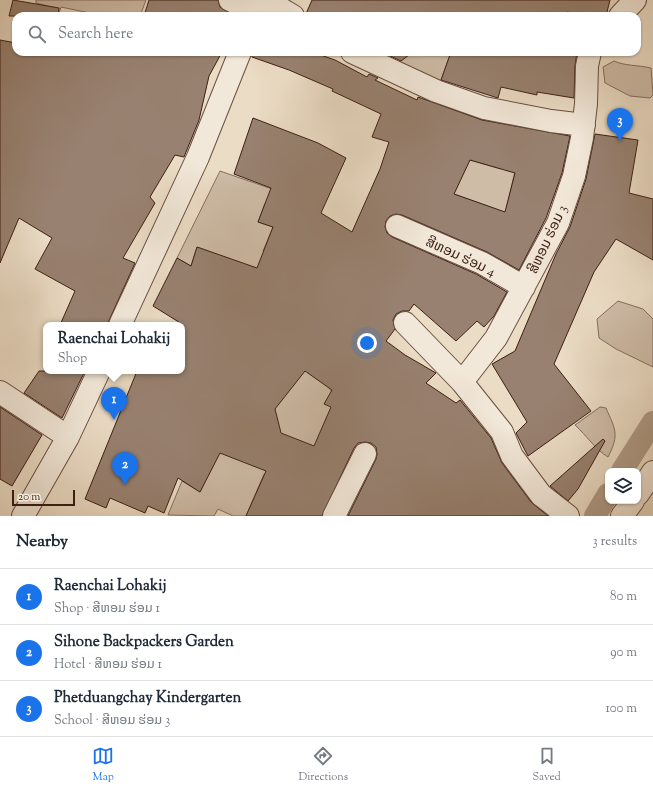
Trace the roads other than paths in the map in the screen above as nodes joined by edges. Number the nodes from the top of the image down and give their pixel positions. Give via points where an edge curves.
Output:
1 (230, 0) edge
2 (635, 0) edge
3 (260, 7) edge
4 (278, 12) edge
5 (624, 12) edge
6 (238, 56) edge
7 (361, 56) edge
8 (589, 56) edge
9 (584, 125) junction
10 (397, 226) dead end
11 (524, 287) junction
12 (121, 322) edge
13 (405, 323) dead end
14 (98, 374) edge
15 (462, 382) junction
16 (0, 392) edge
17 (68, 436) junction
18 (365, 454) dead end
19 (653, 472) edge
20 (641, 490) edge
21 (631, 504) edge
22 (567, 515) edge
23 (23, 516) edge
24 (334, 516) edge
25 (622, 516) edge

1 - 3 street
2 - 5 street
3 - 4 street
6 - 12 street via 198,157
7 - 9 street via 436,91 484,108
8 - 9 street, ສີຫອມ ຮ່ອມ 3
9 - 11 street, ສີຫອມ ຮ່ອມ 3 via 574,176 558,223
10 - 11 street, ສີຫອມ ຮ່ອມ 4 via 482,264
11 - 15 street, ສີຫອມ ຮ່ອມ 3 via 496,338
13 - 15 street
14 - 17 street
15 - 22 street via 502,432 512,456 541,495
16 - 17 street
17 - 23 street
18 - 24 street
19 - 20 street
21 - 25 street

